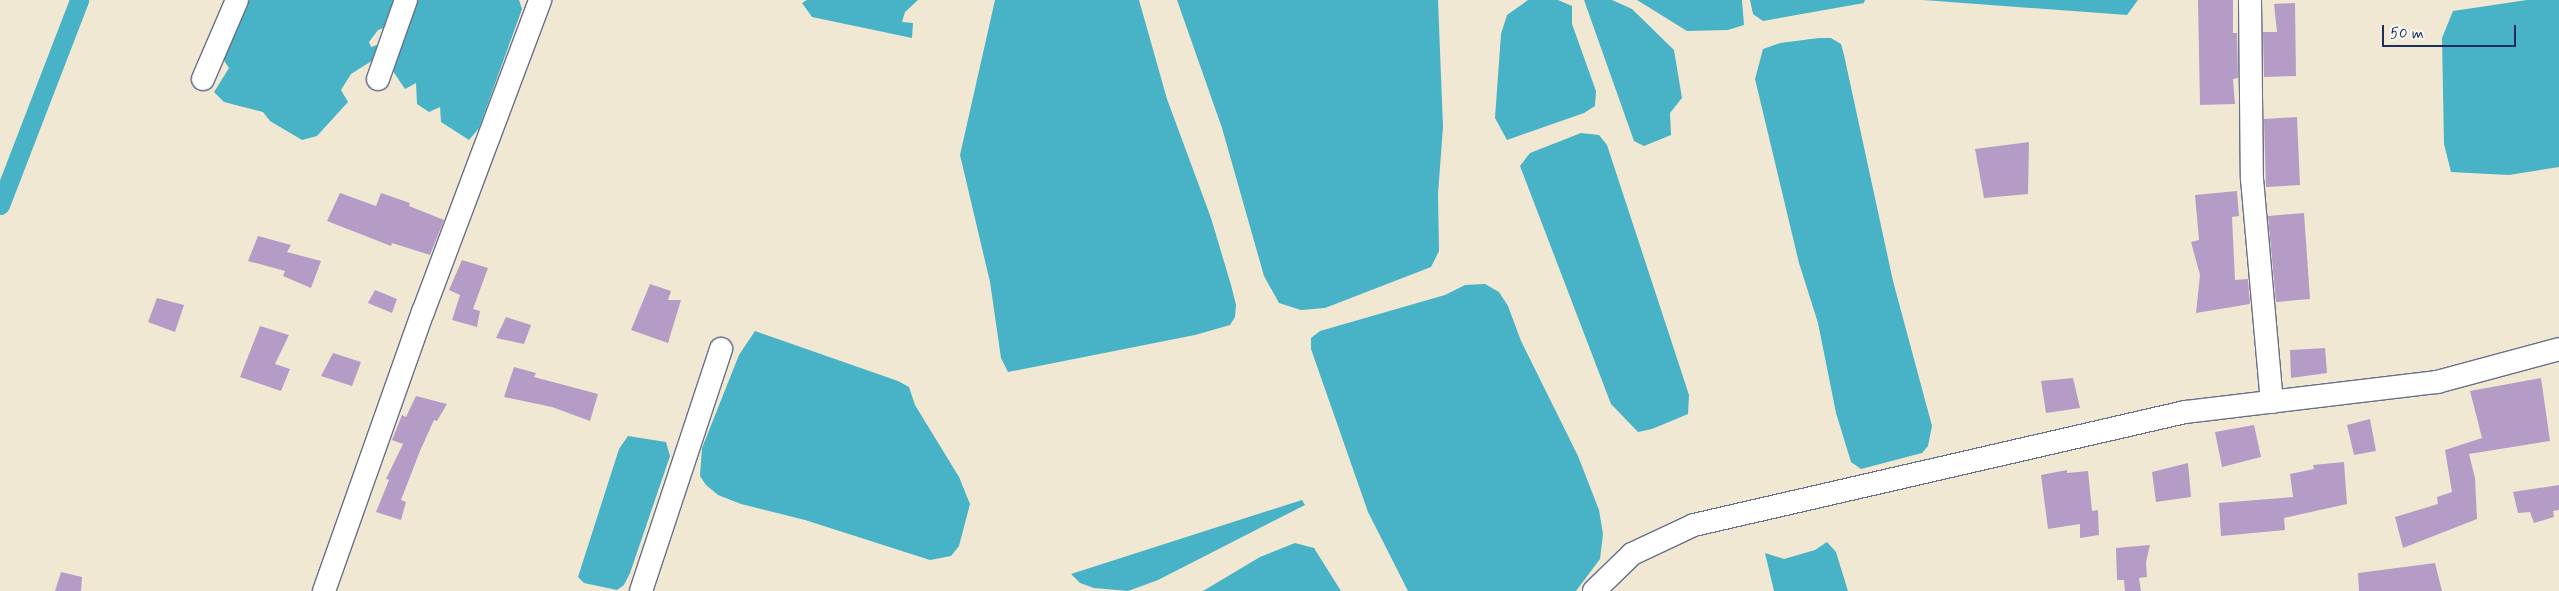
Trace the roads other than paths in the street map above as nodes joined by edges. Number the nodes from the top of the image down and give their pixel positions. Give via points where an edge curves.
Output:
1 (237, 0) edge
2 (406, 0) edge
3 (540, 0) edge
4 (2250, 0) edge
5 (202, 79) dead end
6 (378, 79) dead end
7 (721, 349) dead end
8 (2559, 349) edge
9 (2272, 402) junction
10 (324, 591) edge
11 (641, 591) edge
12 (1594, 591) edge

1 - 5 street
2 - 6 street
3 - 10 street via 423,312
4 - 9 street via 2252,179
7 - 11 street
8 - 9 street via 2437,382
9 - 12 street via 2186,412 1694,525 1632,554

